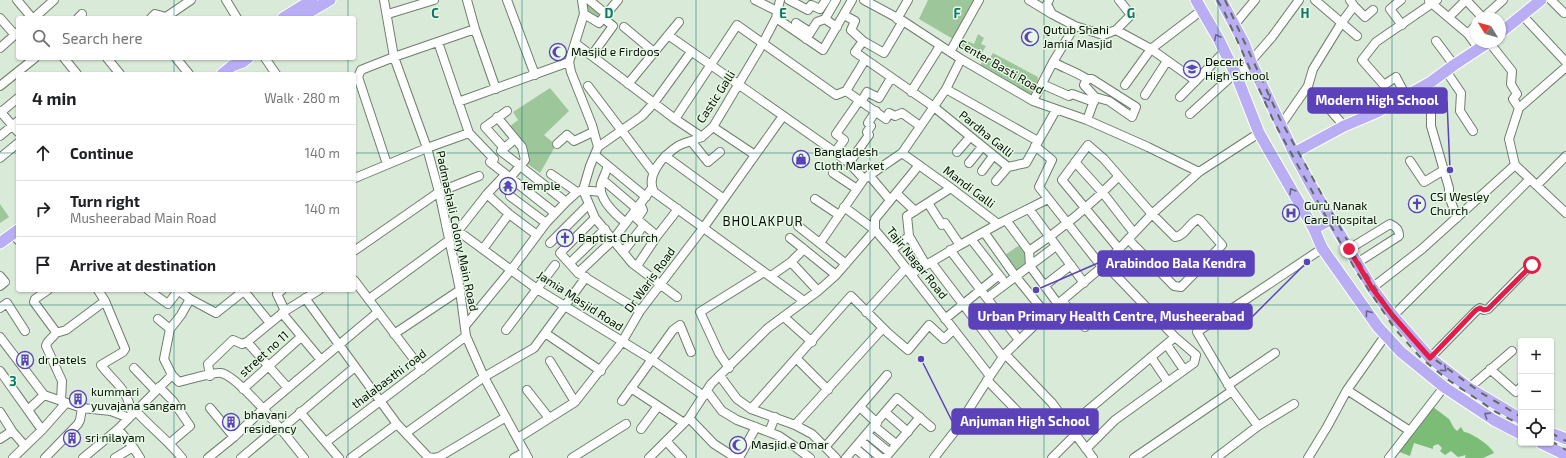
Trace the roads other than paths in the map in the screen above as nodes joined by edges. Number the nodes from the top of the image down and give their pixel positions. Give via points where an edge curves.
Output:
1 (17, 0) edge
2 (54, 0) edge
3 (191, 0) edge
4 (226, 0) edge
5 (312, 0) edge
6 (330, 0) edge
7 (384, 0) edge
8 (434, 0) edge
9 (467, 0) edge
10 (507, 0) edge
11 (582, 0) edge
12 (589, 0) edge
13 (618, 0) edge
14 (755, 0) edge
15 (780, 0) edge
16 (789, 0) edge
17 (826, 0) edge
18 (836, 0) edge
19 (852, 0) edge
20 (864, 0) edge
21 (908, 0) edge
22 (979, 0) edge
23 (1029, 0) edge
24 (1049, 0) edge
25 (1119, 0) edge
26 (1196, 0) edge
27 (1221, 0) edge
28 (1255, 0) edge
29 (1288, 0) edge
30 (1315, 0) edge
31 (1401, 0) edge
32 (1466, 0) edge
33 (1503, 0) edge
34 (1541, 0) edge
35 (1551, 0) edge
36 (1432, 1) edge
37 (1297, 3) edge
38 (1352, 3) edge
39 (1202, 10) junction
40 (1373, 10) dead end
41 (1477, 12) edge
42 (1490, 12) edge
43 (1564, 13) dead end
44 (388, 14) junction
45 (584, 14) junction
46 (1052, 14) junction
47 (234, 15) edge
48 (777, 15) junction
49 (844, 15) junction
50 (31, 16) edge
51 (35, 16) edge
52 (153, 16) edge
53 (162, 16) edge
54 (167, 16) edge
55 (286, 16) edge
56 (302, 16) edge
57 (604, 16) junction
58 (1523, 16) junction
59 (1449, 17) junction
60 (0, 18) edge
61 (825, 19) junction
62 (900, 20) junction
63 (679, 22) dead end
64 (1342, 22) junction
65 (796, 23) dead end
66 (1235, 24) junction
67 (1402, 25) junction
68 (1075, 26) junction
69 (624, 27) dead end
70 (838, 27) junction
71 (475, 28) junction
72 (1506, 29) edge
73 (1116, 30) junction
74 (16, 33) edge
75 (1468, 34) joint
76 (16, 35) edge
77 (668, 35) junction
78 (808, 36) junction
79 (1357, 36) dead end
80 (863, 41) junction
81 (1436, 41) dead end
82 (438, 42) junction
83 (575, 43) junction
84 (763, 43) junction
85 (940, 46) junction
86 (0, 48) edge
87 (1494, 48) edge
88 (1151, 49) junction
89 (1479, 49) joint
90 (654, 52) junction
91 (691, 52) junction
92 (950, 52) junction
93 (1224, 52) junction
94 (592, 55) junction
95 (394, 56) junction
96 (961, 59) junction
97 (34, 60) edge
98 (66, 60) edge
99 (109, 60) edge
100 (178, 60) edge
101 (246, 60) edge
102 (266, 60) edge
103 (865, 60) junction
104 (1167, 61) junction
105 (234, 62) edge
106 (568, 62) junction
107 (1053, 62) junction
108 (1251, 62) junction
109 (1566, 62) edge
110 (711, 67) junction
111 (1566, 67) edge
112 (1450, 68) junction
113 (26, 71) edge
114 (74, 72) edge
115 (118, 72) edge
116 (187, 72) edge
117 (224, 72) edge
118 (275, 72) edge
119 (535, 75) junction
120 (1236, 75) junction
121 (16, 77) edge
122 (892, 78) junction
123 (1087, 79) junction
124 (1196, 81) junction
125 (1430, 82) junction
126 (628, 84) junction
127 (739, 84) junction
128 (1042, 84) junction
129 (1125, 85) dead end
130 (0, 86) edge
131 (588, 86) dead end
132 (496, 89) junction
133 (946, 89) junction
134 (846, 91) junction
135 (911, 92) junction
136 (1114, 93) junction
137 (1145, 95) dead end
138 (1406, 96) junction
139 (1180, 97) dead end
140 (1320, 98) dead end
141 (16, 100) edge
142 (1094, 100) junction
143 (860, 101) junction
144 (1033, 101) junction
145 (458, 102) junction
146 (1109, 102) junction
147 (654, 103) junction
148 (934, 107) junction
149 (1519, 108) junction
150 (1056, 110) junction
151 (507, 111) dead end
152 (876, 111) junction
153 (0, 112) edge
154 (1190, 114) dead end
155 (783, 116) junction
156 (497, 117) junction
157 (675, 119) junction
158 (1087, 120) junction
159 (15, 123) edge
160 (1281, 125) junction
161 (920, 126) junction
162 (1344, 126) junction
163 (713, 127) junction
164 (621, 131) junction
165 (593, 132) junction
166 (1473, 132) dead end
167 (469, 133) junction
168 (1259, 133) junction
169 (0, 136) edge
170 (702, 137) junction
171 (970, 137) junction
172 (515, 139) junction
173 (690, 141) junction
174 (557, 144) dead end
175 (1036, 144) junction
176 (16, 146) edge
177 (982, 147) junction
178 (427, 148) junction
179 (504, 148) junction
180 (596, 151) junction
181 (720, 152) dead end
182 (835, 152) junction
183 (957, 152) dead end
184 (902, 153) junction
185 (1294, 153) junction
186 (755, 155) junction
187 (665, 156) junction
188 (993, 156) junction
189 (1566, 156) edge
190 (0, 158) edge
191 (1410, 161) dead end
192 (849, 162) junction
193 (969, 162) dead end
194 (1075, 162) junction
195 (387, 164) junction
196 (919, 165) junction
197 (1515, 165) junction
198 (519, 166) junction
199 (608, 166) junction
200 (1008, 168) junction
201 (1444, 170) junction
202 (982, 171) dead end
203 (653, 172) junction
204 (1199, 172) junction
205 (833, 173) dead end
206 (551, 174) dead end
207 (479, 176) dead end
208 (1119, 176) junction
209 (508, 177) junction
210 (866, 177) junction
211 (356, 178) edge
212 (1530, 179) junction
213 (603, 180) junction
214 (996, 181) dead end
215 (1537, 185) junction
216 (652, 188) junction
217 (951, 188) junction
218 (857, 189) junction
219 (580, 191) junction
220 (439, 192) junction
221 (601, 192) junction
222 (896, 193) junction
223 (1103, 193) junction
224 (487, 194) junction
225 (510, 196) dead end
226 (646, 197) junction
227 (724, 199) junction
228 (815, 199) dead end
229 (1048, 199) junction
230 (890, 200) junction
231 (566, 202) junction
232 (928, 203) junction
233 (589, 204) junction
234 (638, 206) junction
235 (844, 208) junction
236 (1086, 208) junction
237 (678, 209) junction
238 (1028, 209) junction
239 (915, 211) junction
240 (555, 213) junction
241 (1566, 213) edge
242 (510, 214) junction
243 (1152, 214) junction
244 (839, 215) junction
245 (595, 218) junction
246 (1331, 218) junction
247 (1457, 218) junction
248 (1006, 220) junction
249 (546, 223) junction
250 (626, 223) junction
251 (1068, 223) junction
252 (998, 224) junction
253 (446, 225) junction
254 (644, 225) junction
255 (798, 226) dead end
256 (704, 227) junction
257 (604, 228) junction
258 (1314, 229) junction
259 (874, 230) junction
260 (458, 231) junction
261 (984, 232) junction
262 (1134, 233) junction
263 (16, 235) edge
264 (537, 235) junction
265 (657, 236) junction
266 (909, 236) junction
267 (1050, 237) junction
268 (790, 238) dead end
269 (971, 239) junction
270 (1128, 239) junction
271 (613, 240) junction
272 (448, 241) junction
273 (0, 243) edge
274 (550, 243) dead end
275 (820, 243) junction
276 (960, 245) junction
277 (1056, 246) junction
278 (1323, 248) junction
279 (483, 249) junction
280 (804, 249) junction
281 (1119, 249) junction
282 (1349, 249) junction
283 (356, 250) edge
284 (892, 250) junction
285 (950, 250) junction
286 (1029, 251) junction
287 (623, 252) junction
288 (791, 262) junction
289 (570, 263) junction
290 (1357, 263) junction
291 (846, 264) junction
292 (928, 264) junction
293 (555, 265) dead end
294 (1071, 265) junction
295 (1103, 265) junction
296 (1532, 265) dead end
297 (637, 266) junction
298 (1030, 266) junction
299 (511, 270) junction
300 (908, 271) junction
301 (767, 274) junction
302 (836, 274) junction
303 (582, 275) junction
304 (999, 275) junction
305 (0, 276) edge
306 (1016, 277) junction
307 (1084, 282) junction
308 (356, 283) edge
309 (1007, 283) junction
310 (661, 284) junction
311 (0, 286) edge
312 (1044, 286) junction
313 (1372, 288) junction
314 (537, 289) junction
315 (460, 290) junction
316 (981, 290) junction
317 (818, 291) junction
318 (45, 292) edge
319 (99, 292) edge
320 (151, 292) edge
321 (177, 292) edge
322 (181, 292) edge
323 (243, 292) edge
324 (245, 292) edge
325 (280, 292) edge
326 (316, 292) edge
327 (677, 297) dead end
328 (305, 298) junction
329 (987, 298) junction
330 (190, 299) junction
331 (369, 299) junction
332 (105, 301) junction
333 (804, 301) junction
334 (1060, 303) junction
335 (565, 305) junction
336 (963, 305) junction
337 (1, 306) edge
338 (640, 311) junction
339 (283, 312) junction
340 (378, 312) junction
341 (866, 312) junction
342 (1046, 314) junction
343 (1393, 316) junction
344 (784, 317) junction
345 (158, 319) dead end
346 (945, 319) junction
347 (270, 323) junction
348 (465, 326) junction
349 (1085, 327) dead end
350 (883, 328) junction
351 (170, 329) junction
352 (506, 330) dead end
353 (953, 330) junction
354 (26, 332) dead end
355 (545, 333) junction
356 (56, 334) junction
357 (394, 334) junction
358 (466, 336) junction
359 (1386, 336) junction
360 (0, 337) edge
361 (301, 337) junction
362 (1175, 337) junction
363 (1019, 340) junction
364 (247, 342) junction
365 (622, 342) junction
366 (812, 342) junction
367 (1167, 345) junction
368 (339, 346) junction
369 (1512, 351) dead end
370 (691, 352) dead end
371 (1275, 353) dead end
372 (1004, 356) junction
373 (1151, 357) junction
374 (796, 358) junction
375 (1430, 358) junction
376 (650, 359) junction
377 (321, 360) junction
378 (550, 362) dead end
379 (269, 366) junction
380 (354, 367) junction
381 (134, 368) dead end
382 (729, 368) junction
383 (422, 370) junction
384 (1184, 370) junction
385 (1490, 370) junction
386 (0, 371) edge
387 (601, 371) junction
388 (172, 375) junction
389 (888, 375) dead end
390 (210, 376) junction
391 (720, 376) junction
392 (484, 377) junction
393 (988, 378) junction
394 (1168, 382) junction
395 (1444, 387) junction
396 (157, 388) junction
397 (288, 388) junction
398 (631, 388) junction
399 (1230, 388) junction
400 (1469, 388) junction
401 (243, 389) junction
402 (527, 390) dead end
403 (828, 390) junction
404 (1347, 390) junction
405 (1518, 390) edge
406 (705, 393) junction
407 (44, 395) junction
408 (380, 401) junction
409 (622, 401) dead end
410 (63, 402) junction
411 (575, 402) junction
412 (1294, 404) dead end
413 (658, 406) junction
414 (860, 407) junction
415 (82, 408) junction
416 (210, 408) dead end
417 (263, 409) junction
418 (751, 409) junction
419 (28, 410) junction
420 (0, 412) edge
421 (300, 412) junction
422 (886, 412) junction
423 (132, 414) junction
424 (1021, 415) dead end
425 (775, 417) junction
426 (920, 417) junction
427 (506, 418) junction
428 (549, 418) junction
429 (1518, 418) edge
430 (686, 420) junction
431 (397, 424) junction
432 (626, 424) dead end
433 (876, 424) junction
434 (796, 425) junction
435 (1069, 426) junction
436 (1258, 426) junction
437 (756, 427) junction
438 (931, 427) dead end
439 (118, 429) junction
440 (279, 429) junction
441 (641, 429) dead end
442 (42, 430) junction
443 (12, 431) junction
444 (1410, 431) junction
445 (769, 432) junction
446 (908, 432) junction
447 (1518, 432) edge
448 (1554, 433) edge
449 (406, 434) junction
450 (867, 434) junction
451 (1075, 435) junction
452 (234, 436) junction
453 (0, 438) edge
454 (518, 438) junction
455 (1566, 439) edge
456 (666, 441) junction
457 (861, 441) junction
458 (326, 442) junction
459 (170, 443) junction
460 (896, 444) junction
461 (25, 446) junction
462 (826, 446) junction
463 (1547, 446) edge
464 (133, 447) junction
465 (855, 448) junction
466 (1086, 449) junction
467 (360, 455) edge
468 (526, 455) edge
469 (887, 455) edge
470 (1566, 455) edge
471 (300, 456) edge
472 (937, 457) edge
473 (13, 458) edge
474 (45, 458) edge
475 (83, 458) edge
476 (115, 458) edge
477 (140, 458) edge
478 (182, 458) edge
479 (208, 458) edge
480 (241, 458) edge
481 (339, 458) edge
482 (351, 458) edge
483 (430, 458) edge
484 (514, 458) edge
485 (572, 458) edge
486 (649, 458) edge
487 (682, 458) edge
488 (736, 458) edge
489 (739, 458) edge
490 (810, 458) edge
491 (836, 458) edge
492 (848, 458) edge
493 (867, 458) edge
494 (881, 458) edge
495 (1052, 458) edge
496 (1092, 458) edge
497 (1134, 458) edge
498 (1216, 458) edge
499 (1308, 458) edge
500 (1389, 458) edge

1 - 50 street
2 - 51 street
3 - 54 street
4 - 47 street
5 - 55 main road
6 - 56 main road
7 - 44 street, Padmashali Colony Main Road
8 - 44 street
9 - 71 street
10 - 119 street
11 - 45 street
12 - 57 street
13 - 57 street
14 - 48 street
15 - 48 street, Castic Galli
16 - 17 street via 808,10 811,5 820,9
18 - 61 street
19 - 49 street
20 - 62 street, Center Basti Road
21 - 62 street
22 - 92 street
23 - 46 street
24 - 46 street via 1047,4
25 - 73 street via 1131,15
26 - 39 main road
27 - 66 main road
28 - 66 street
29 - 37 street
30 - 64 street
31 - 67 street via 1390,9
32 - 41 street
32 - 59 street
33 - 42 street
34 - 58 main road
35 - 43 street
36 - 59 street
36 - 67 street
37 - 108 street
38 - 40 street via 1365,17
38 - 64 street
39 - 88 street
93 -> 39 main road
44 - 95 street, Padmashali Colony Main Road
45 - 57 street via 599,23
45 - 83 street
46 - 68 street
48 - 78 street
48 - 84 street, Castic Galli
49 - 70 street
49 - 80 street via 855,21 851,30
52 - 53 street
57 - 94 street via 613,26
58 - 72 main road
58 - 109 street
59 - 75 street
60 - 74 street
61 - 70 street
61 - 78 street via 818,22
62 - 80 street via 884,52
62 - 85 street, Center Basti Road
63 - 77 street
64 - 79 street
64 - 160 street via 1312,69 1308,86
65 - 78 street
66 - 108 main road
67 - 138 street via 1376,42 1362,60 1384,85 1396,77
68 - 73 street via 1103,35
68 - 107 street
69 - 90 street
70 - 78 street via 823,50
71 - 82 street
71 - 132 street
73 - 88 street
75 - 89 street
76 - 86 street
77 - 90 street
77 - 91 street
80 - 103 street via 855,52
81 - 112 street
82 - 95 street
82 - 145 street
83 - 94 street
83 - 106 street
84 - 110 street via 737,25
84 - 127 street, Castic Galli
84 - 134 street via 836,95
85 - 92 street, Center Basti Road
85 - 135 street
87 - 149 street via 1512,71 1511,84 1517,94 1513,99
88 - 104 street
88 - 129 street
89 - 112 main road
90 - 126 street
91 - 110 street
91 - 147 street
92 - 96 street, Center Basti Road
93 - 120 main road
93 - 124 street
94 - 126 street
95 - 178 street, Padmashali Colony Main Road
95 - 195 street via 361,70 358,76
96 - 133 street
96 - 144 street, Center Basti Road
97 - 113 street
98 - 114 street
99 - 115 street
100 - 116 street
101 - 105 main road
102 - 118 street
103 - 122 street, Pardha Galli
103 - 134 street
104 - 124 street
104 - 137 street
105 - 117 main road
106 - 119 street
106 - 165 street
107 - 123 street
107 - 128 street
108 - 120 street
108 -> 160 main road
110 - 127 street
110 - 157 street
111 - 149 street
112 - 125 main road
112 - 166 street via 1461,93 1460,112
119 - 132 street
120 - 154 street
120 - 168 main road
121 - 130 street
122 - 135 street, Pardha Galli
122 - 143 street via 879,98 868,92
123 - 136 street via 1092,79
123 - 142 street via 1084,85
124 - 139 street
125 - 138 main road
125 - 201 street via 1431,126
126 - 147 street
127 - 155 street
127 - 163 street, Castic Galli
128 - 142 street via 1069,96 1072,94
128 - 144 street
131 - 164 street
132 - 145 street
133 - 148 street
133 - 175 street
134 - 143 street
135 - 148 street, Pardha Galli
136 - 146 street
136 - 146 street via 1136,107 1132,117
138 - 162 main road
140 - 162 street
141 - 153 street
142 - 146 street
142 - 158 street
143 - 152 street
143 - 182 street via 836,134 844,140
144 - 150 street, Center Basti Road
145 - 167 street
147 - 157 street
147 - 164 street via 642,116
148 - 161 street
148 - 171 street, Pardha Galli
149 - 197 street via 1509,139
150 - 158 street, Center Basti Road
150 - 175 street
151 - 156 street
152 - 161 street via 886,118 889,113 895,116 902,112
152 - 192 street via 868,123 871,126 867,132 869,135
153 - 159 street
155 - 182 street
155 - 186 street, Dr Waris Road
156 - 172 street
156 - 179 street via 485,127
157 - 170 street
158 - 204 street, Center Basti Road
159 - 169 street
160 - 185 main road
161 - 184 street
162 - 185 main road
163 - 170 street, Castic Galli
163 - 186 street
164 - 180 street
164 - 203 street
165 - 174 street via 574,141 568,135
165 - 180 street
167 - 178 street
167 - 209 street via 494,159 490,162
168 - 204 street
258 -> 168 main road
170 - 173 street, Castic Galli
171 - 177 street, Pardha Galli
171 - 183 street
172 - 179 street
172 - 198 street via 522,147 525,160
173 - 181 street via 708,162
173 - 187 street, Castic Galli
175 - 200 street, Pardha Galli via 1026,163
175 - 229 street via 1052,160 1039,187
176 - 190 street
177 - 188 street, Pardha Galli
177 - 193 street
178 - 195 street
178 - 220 street, Padmashali Colony Main Road
179 - 198 street via 501,151
180 - 199 street
180 - 219 street
182 - 192 street
184 - 196 street, Mandi Galli
184 - 210 street
185 - 246 main road
186 - 227 street, Dr Waris Road
187 - 203 street, Castic Galli
187 - 227 street
188 - 200 street, Pardha Galli
188 - 202 street
189 - 215 street
191 - 201 street via 1424,182
192 - 210 street
194 - 208 street via 1088,145
194 - 223 street
194 - 236 street via 1062,180
195 - 211 street
196 - 217 street, Mandi Galli
196 - 222 street, Tajir Nagar Road
197 - 212 street
197 - 247 street
198 - 209 street
198 - 231 street
199 - 213 street
199 - 226 street
200 - 214 street
201 - 247 street
203 - 216 street
204 - 243 street
205 - 218 street
206 - 219 street
207 - 220 street
208 - 223 street
208 - 243 street
209 - 224 street
209 - 240 street
210 - 218 street
210 - 230 street
212 - 215 street
212 - 343 street
213 - 221 street
213 - 234 street
215 - 241 street
216 - 226 street
216 - 237 street
217 - 232 street
217 - 252 street, Mandi Galli
218 - 235 street
219 - 221 street
219 - 231 street
219 - 233 street
220 - 253 street, Padmashali Colony Main Road
220 - 283 street
221 - 250 street via 612,212
222 - 230 street, Tajir Nagar Road
222 - 239 street
223 - 236 street
223 - 262 street
224 - 242 street
224 - 260 street
225 - 249 street
226 - 234 street
227 - 256 street, Dr Waris Road
228 - 244 street
229 - 238 street, Mandi Galli
229 - 251 street
230 - 259 street, Tajir Nagar Road via 875,219
231 - 240 street
232 - 239 street
232 - 276 street via 942,225 945,223
233 - 245 street
233 - 274 street
234 - 250 street
234 - 254 street via 643,210 637,219
235 - 244 street
235 - 259 street
236 - 251 street
236 - 281 street
237 - 256 street
237 - 265 street
238 - 248 street, Mandi Galli
238 - 267 street
239 - 266 street via 908,216
240 - 249 street
242 - 264 street
242 - 279 street
243 - 262 street
243 - 270 street via 1175,237 1182,234 1195,220 1200,220 1222,245 1181,287 1177,287
244 - 275 street
245 - 257 street
245 - 289 street via 560,253
246 - 258 main road
246 - 282 main road
247 - 313 street
248 - 252 street, Mandi Galli
248 - 286 street
249 - 264 street
250 - 271 street
251 - 267 street
251 - 295 street
252 - 261 street
253 - 260 street, Jamia Masjid Road
253 - 272 street, Padmashali Colony Main Road
254 - 265 street
254 - 287 street
255 - 275 street
256 - 301 street
256 - 310 street, Dr Waris Road
257 - 271 street
257 - 289 street
258 - 278 main road
259 - 284 street, Tajir Nagar Road
259 - 291 street
260 - 279 street, Jamia Masjid Road
261 - 269 street
261 - 306 street
262 - 270 street
263 - 273 main road
264 - 299 street
265 - 297 street
266 - 284 street
266 - 292 street
267 - 277 street
267 - 286 street
268 - 280 street
269 - 276 street
269 - 304 street
270 - 281 street
271 - 287 street
271 - 303 street
272 - 315 street, Padmashali Colony Main Road
272 - 331 street
275 - 291 street
276 - 285 street
277 - 294 street
277 - 298 street
359 -> 278 main road via 1359,302
278 - 399 street via 1197,332
279 - 299 street, Jamia Masjid Road
280 - 288 street
280 - 302 street
281 - 295 street
282 - 290 main road
282 - 290 street via 1390,224 1399,230 1400,236
284 - 300 street, Tajir Nagar Road
285 - 292 street
285 - 316 street
286 - 298 street
287 - 297 street
288 - 301 street
288 - 317 street
289 - 303 street
290 - 313 main road
291 - 302 street
292 - 300 street
292 - 336 street
293 - 314 street
294 - 307 street
294 - 312 street
295 - 307 street
295 - 362 street
296 - 375 street via 1488,309 1476,310
297 - 310 street
298 - 306 street
298 - 312 street
299 - 314 street, Jamia Masjid Road
299 - 348 street
300 - 341 street
300 - 346 street, Tajir Nagar Road
301 - 333 street
301 - 382 street via 700,312
302 - 317 street
303 - 335 street
303 - 338 street
304 - 309 street
304 - 316 street
305 - 311 street via 5,282
306 - 309 street
306 - 342 street
307 - 334 street
308 - 331 street
309 - 329 street
310 - 327 street
310 - 338 street, Dr Waris Road
312 - 334 street
313 - 343 main road
314 - 335 street, Jamia Masjid Road
314 - 352 street
315 - 348 street, Padmashali Colony Main Road
315 - 357 street
316 - 329 street
316 - 336 street
317 - 333 street
318 - 356 street via 34,302
319 - 332 street
320 - 321 street via 168,304
322 - 330 street
323 - 330 street via 216,313
324 - 347 street
325 - 339 street via 277,294
326 - 328 street
328 - 339 street
328 - 368 street
329 - 363 street
330 - 351 street
331 - 340 street
332 - 356 street via 66,330
332 - 423 street via 125,349 101,365 124,391
333 - 344 street
334 - 342 street
334 - 349 street
335 - 355 street
335 - 365 street, Jamia Masjid Road
336 - 346 street
336 - 372 street
337 - 354 street via 7,303
338 - 365 street, Dr Waris Road
339 - 347 street
339 - 361 street
340 - 357 street
340 - 368 street
341 - 350 street
341 - 366 street via 851,296
342 - 363 street
343 - 375 main road
344 - 366 street
344 - 382 street via 768,328
345 - 351 street
346 - 353 street, Tajir Nagar Road
347 - 364 street
348 - 358 street, Padmashali Colony Main Road
350 - 353 street via 908,350 929,325 944,339
350 - 403 street
351 - 388 street via 164,359
353 - 393 street, Tajir Nagar Road
355 - 387 street
355 - 392 street via 534,348
356 - 410 street via 46,346 62,381
357 - 383 street
358 - 383 street, thalabasthi road
358 - 392 street, Padmashali Colony Main Road
359 - 395 main road via 1417,366
359 - 404 street
360 - 407 street
361 - 377 street
361 - 379 street, street no 11
362 - 367 street
362 - 384 street via 1196,355 1194,363
363 - 372 street
364 - 379 street
364 - 390 street via 242,344 233,340 208,364
365 - 376 street, Jamia Masjid Road
365 - 387 street, Dr Waris Road
366 - 374 street
367 - 373 street
367 - 384 street
368 - 377 street
368 - 380 street
369 - 385 street
370 - 376 street via 680,325
371 - 399 street
372 - 393 street
372 - 435 street via 1052,403
373 - 394 street
373 - 435 street
374 - 403 street
374 - 418 street
375 -> 400 main road
376 - 398 street
376 - 406 street, Jamia Masjid Road
377 - 397 street
378 - 411 street
379 - 397 street
379 - 401 street, street no 11
380 - 408 street
380 - 421 street
381 - 396 street
382 - 391 street
383 - 408 street, thalabasthi road
384 - 394 street
385 - 400 street
385 - 405 street via 1516,392
386 - 419 street
387 - 411 street, Dr Waris Road
388 - 390 street via 178,382
388 - 396 street
389 - 414 street
390 - 401 street via 219,373 227,375
391 - 406 street
391 - 418 street via 737,399
392 - 427 street, Padmashali Colony Main Road
392 - 449 street
393 - 424 street, Tajir Nagar Road
393 - 472 street
394 - 466 street via 1115,420
395 - 444 street
447 -> 395 main road via 1494,420
396 - 423 street
396 - 459 street via 173,401 190,426
397 - 417 street
398 - 409 street
398 - 413 street
399 - 436 street
399 - 497 street
400 - 429 main road
401 - 417 street
402 - 428 street
403 - 434 street
404 - 444 street
404 - 499 street
406 - 430 street
406 - 437 street, Jamia Masjid Road via 722,411
407 - 410 street
407 - 419 street
408 - 431 street
408 - 458 street, thalabasthi road
410 - 415 street
410 - 442 street
411 - 428 street, Dr Waris Road
412 - 436 street
413 - 430 street
413 - 441 street
414 - 433 street
414 - 462 street
415 - 423 street
415 - 474 street via 78,424
416 - 452 street
417 - 440 street
417 - 452 street
418 - 425 street
419 - 442 street
420 - 443 street
421 - 440 street
421 - 458 street
422 - 426 street via 897,398
422 - 433 street
422 - 446 street
423 - 439 street
423 - 459 street
425 - 434 street
425 - 445 street
426 - 438 street
426 - 446 street
427 - 454 street, Padmashali Colony Main Road
427 - 483 street via 439,457
428 - 454 street, Dr Waris Road
430 - 456 street
430 - 488 street via 714,444
431 - 449 street
431 - 467 street
432 - 485 street
433 - 450 street
433 - 460 street
434 - 462 street
435 - 451 street
436 - 498 street
437 - 445 street, Jamia Masjid Road
437 - 489 street
439 - 464 street
439 - 475 street
440 - 471 street
440 - 480 street
442 - 461 street
443 - 453 street
443 - 461 street
444 - 500 street
445 - 490 street, Jamia Masjid Road
446 - 460 street
448 - 455 main road
449 - 483 street
450 - 457 street
450 - 469 street
451 - 466 street
451 - 495 street
452 - 479 street
454 - 468 street, Padmashali Colony Main Road
456 - 486 street
456 - 487 street
457 - 465 street
457 - 494 street
458 - 481 street
459 - 478 street
460 - 469 street
461 - 473 street
462 - 491 street
463 - 470 main road
464 - 476 street
464 - 477 street
465 - 492 street
465 - 493 street
466 - 496 street
467 - 482 street
468 - 484 street

